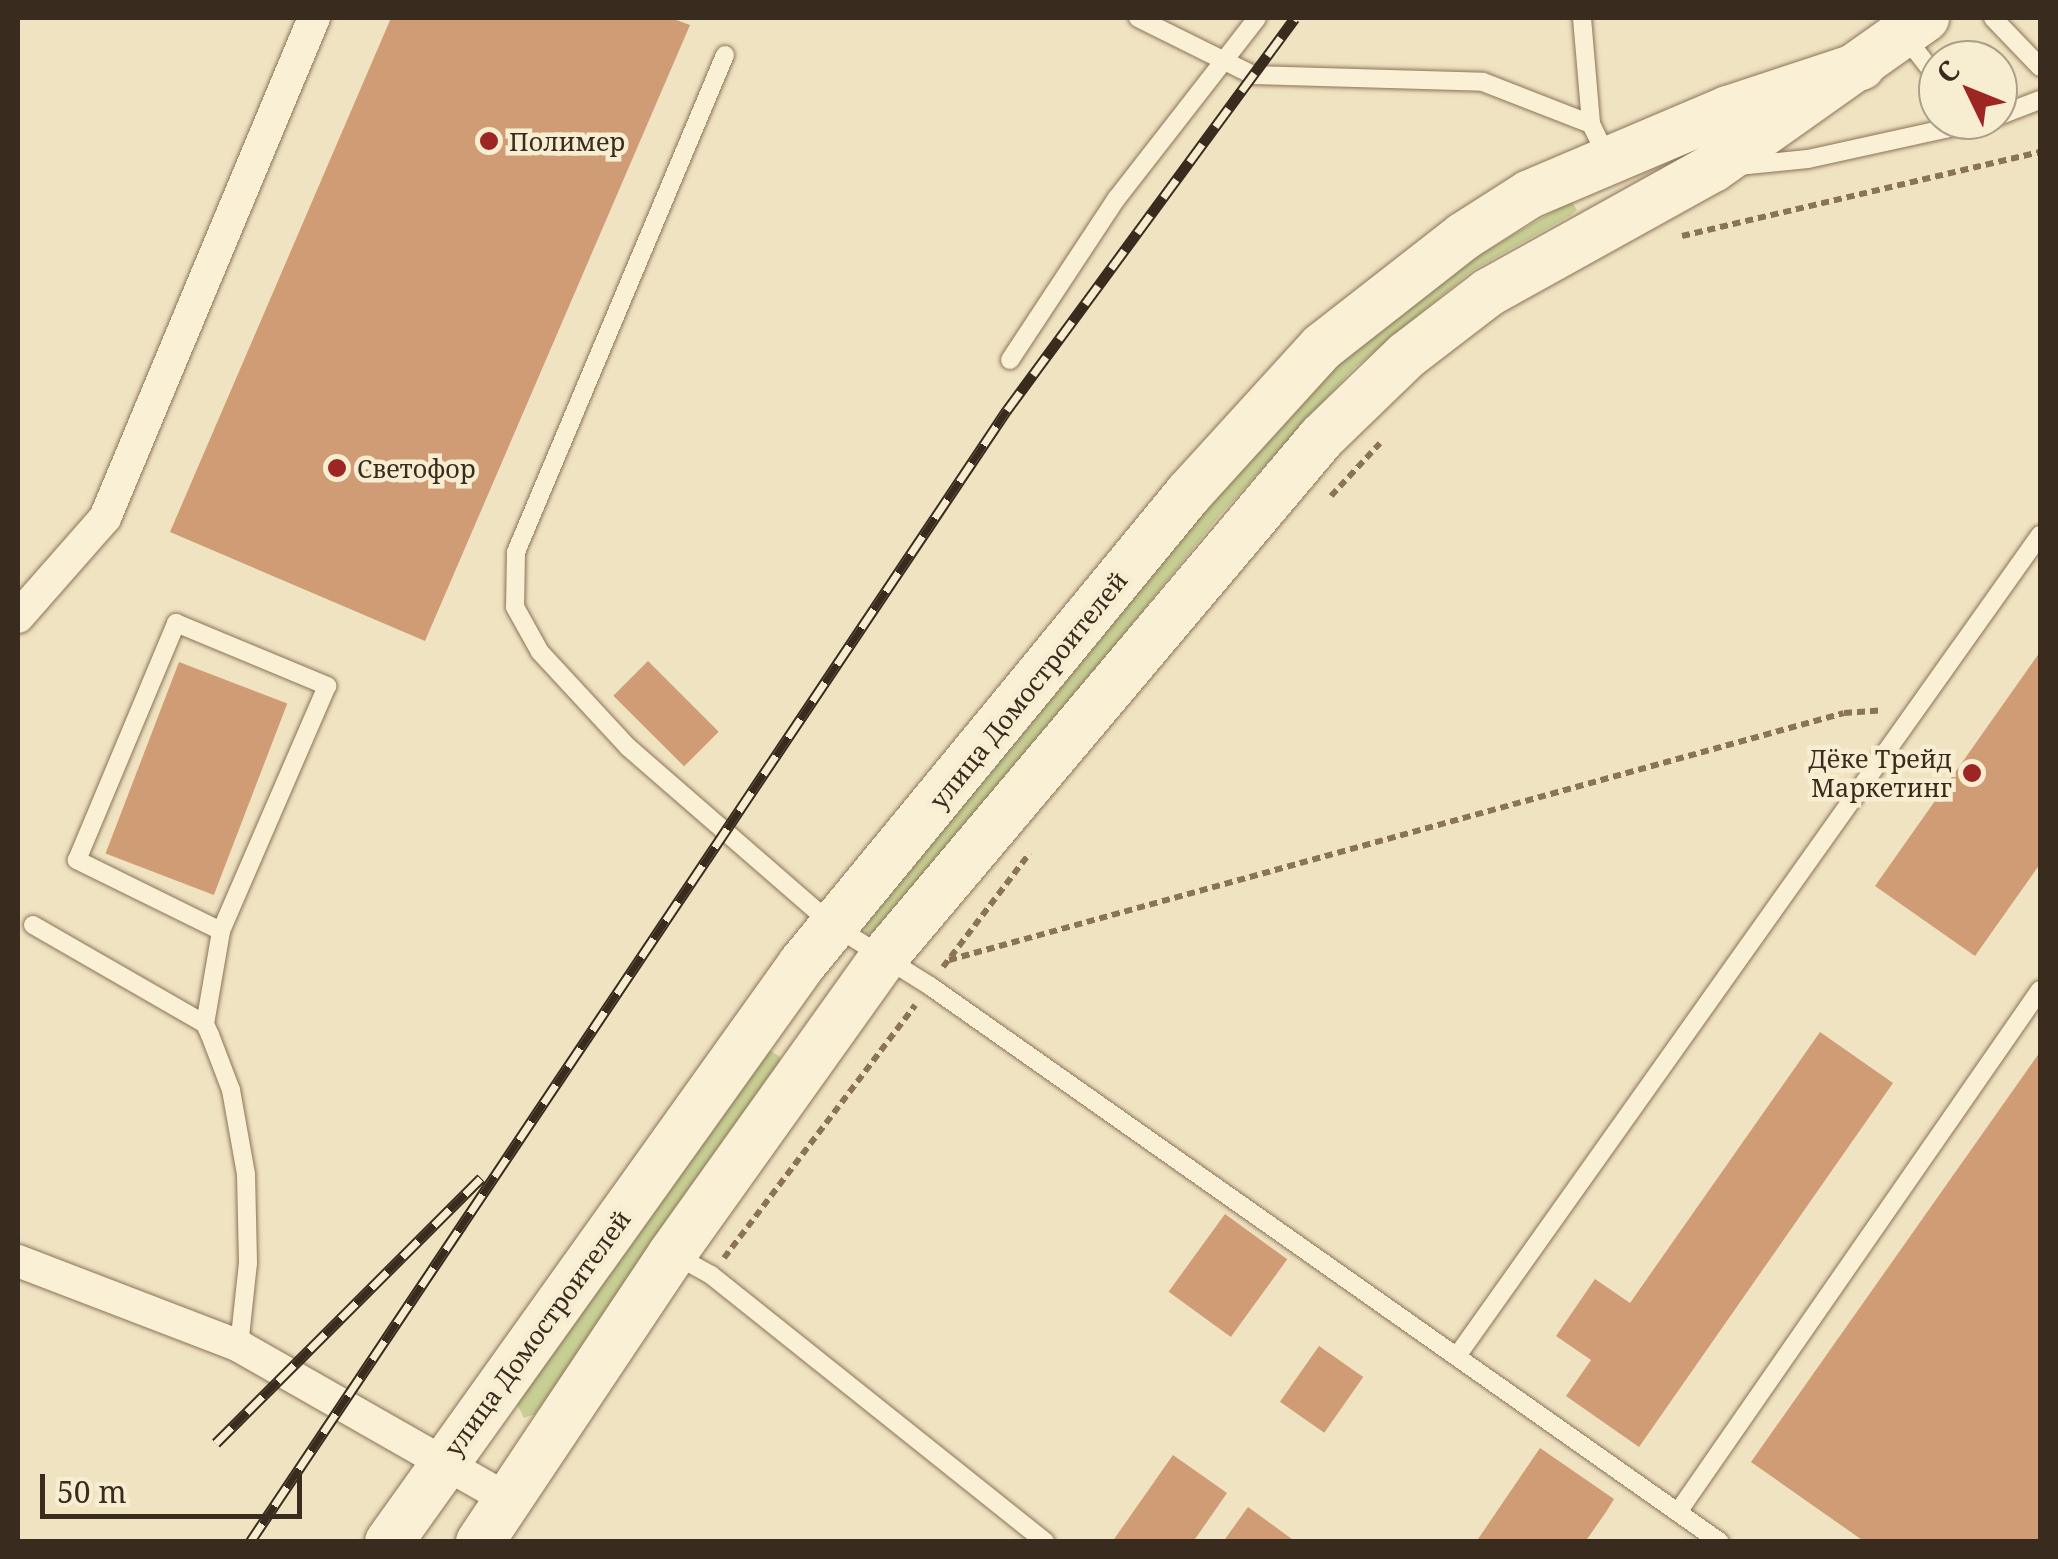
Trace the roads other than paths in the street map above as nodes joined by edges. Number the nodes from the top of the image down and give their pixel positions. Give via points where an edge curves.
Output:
1 (314, 18) edge
2 (1138, 18) edge
3 (1257, 18) edge
4 (1582, 18) edge
5 (1994, 18) edge
6 (1914, 26) edge
7 (725, 55) dead end
8 (1223, 62) junction
9 (1860, 66) junction
10 (2040, 66) edge
11 (1918, 134) edge
12 (1599, 140) junction
13 (1713, 168) junction
14 (1010, 360) dead end
15 (2040, 535) edge
16 (18, 617) edge
17 (34, 925) dead end
18 (834, 926) junction
19 (220, 931) junction
20 (883, 958) junction
21 (2040, 990) edge
22 (205, 1024) junction
23 (18, 1261) edge
24 (692, 1265) junction
25 (240, 1346) junction
26 (1458, 1356) junction
27 (446, 1460) junction
28 (509, 1500) junction
29 (1678, 1512) junction
30 (390, 1542) edge
31 (480, 1542) edge
32 (1046, 1542) edge
33 (1720, 1542) edge

1 - 16 street via 105,518
2 - 8 lane
3 - 8 lane
4 - 12 lane
5 - 10 lane
6 - 9 main road, улица Домостроителей
7 - 18 lane via 516,552 515,607 540,652 628,747
8 - 12 lane via 1253,75 1483,82
8 - 14 lane via 1117,198
9 - 12 main road, улица Домостроителей
9 - 13 main road, улица Домостроителей
11 - 13 lane via 1808,158
12 - 18 main road, улица Домостроителей via 1322,347 1189,493
13 - 20 main road, улица Домостроителей via 1488,292 1407,355 1322,437 1218,555
15 - 26 lane
17 - 22 lane
18 - 20 lane
18 - 27 main road, улица Домостроителей
19 - 19 lane via 76,860 176,623 327,686
19 - 22 lane
20 - 24 main road, улица Домостроителей
20 - 26 lane
21 - 29 lane
22 - 25 lane via 232,1090 246,1174 248,1263
23 - 25 street
24 - 28 main road, улица Домостроителей
24 - 32 lane
25 - 27 street
26 - 29 lane
27 - 28 street
27 - 30 main road, улица Домостроителей
28 - 31 main road, улица Домостроителей
29 - 33 lane

